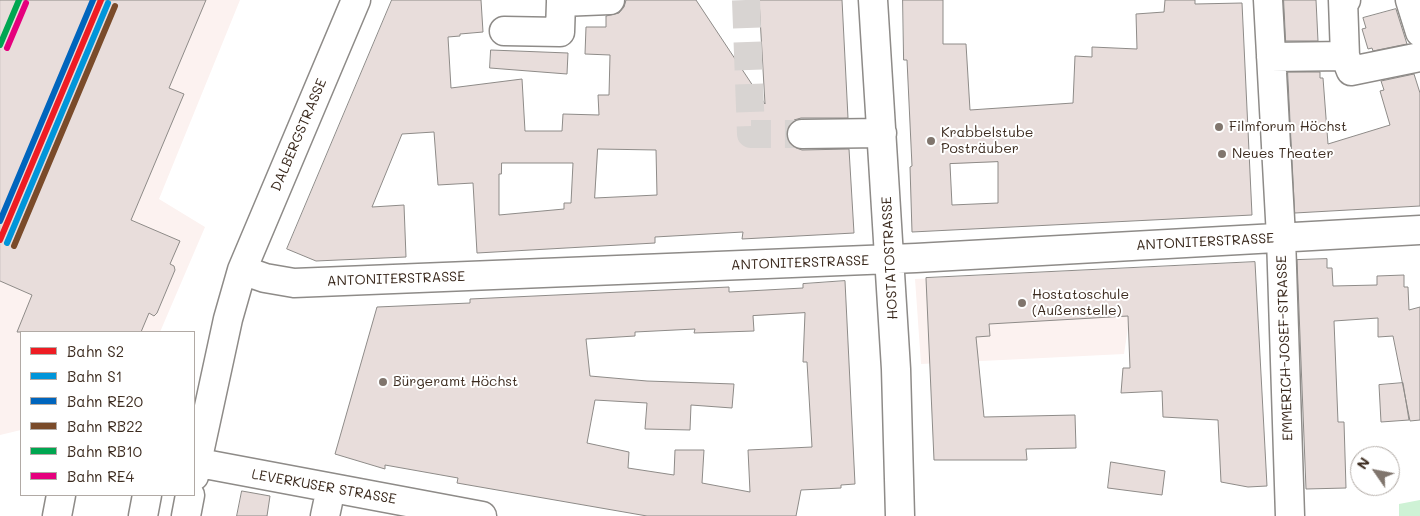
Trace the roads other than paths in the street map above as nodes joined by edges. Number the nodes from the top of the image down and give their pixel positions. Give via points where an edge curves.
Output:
1 (356, 0) edge
2 (610, 0) edge
3 (873, 0) edge
4 (1268, 0) edge
5 (1346, 0) edge
6 (1410, 0) edge
7 (561, 1) edge
8 (504, 31) dead end
9 (1420, 32) edge
10 (1345, 56) junction
11 (1271, 57) junction
12 (1420, 57) edge
13 (882, 133) junction
14 (802, 134) tunnel mouth
15 (1420, 230) edge
16 (1282, 237) junction
17 (890, 259) junction
18 (242, 270) junction
19 (195, 466) edge
20 (331, 488) junction
21 (61, 496) edge
22 (147, 496) edge
23 (190, 496) edge
24 (57, 516) edge
25 (143, 516) edge
26 (186, 516) edge
27 (325, 516) edge
28 (482, 516) edge
29 (900, 516) edge
30 (1290, 516) edge

1 - 18 street, DALBERGSTRASSE
2 - 7 street
3 - 13 street, HOSTATOSTRASSE
4 - 11 street, EMMERICH-JOSEF-STRASSE
5 - 10 street via 1343,0
6 - 9 street
7 - 8 street via 560,32
10 - 11 street
10 - 12 street via 1351,71
11 - 16 street, EMMERICH-JOSEF-STRASSE
13 - 14 street
13 - 17 street, HOSTATOSTRASSE
15 - 16 street, ANTONITERSTRASSE
16 - 17 street, ANTONITERSTRASSE
16 - 30 street, EMMERICH-JOSEF-STRASSE
17 - 18 street, ANTONITERSTRASSE via 294,283
17 - 29 street, HOSTATOSTRASSE
18 - 19 street, DALBERGSTRASSE
19 - 20 street, LEVERKUSER STRASSE
20 - 27 street
20 - 28 street, LEVERKUSER STRASSE
21 - 24 street
22 - 25 street
23 - 26 street

